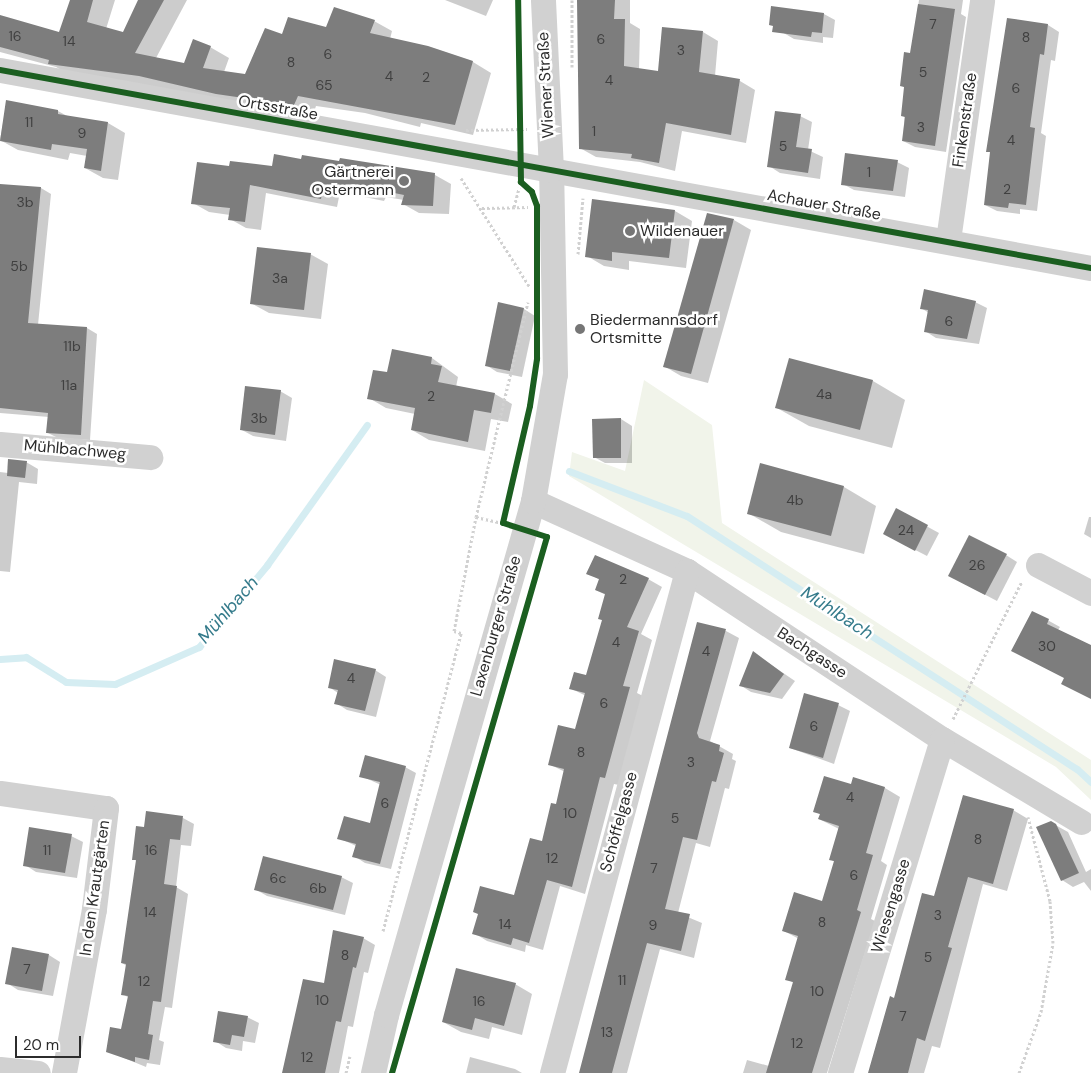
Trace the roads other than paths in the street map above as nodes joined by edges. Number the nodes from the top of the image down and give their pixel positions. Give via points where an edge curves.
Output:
1 (543, 0) edge
2 (982, 0) edge
3 (0, 70) edge
4 (551, 170) junction
5 (948, 240) junction
6 (1091, 268) edge
7 (0, 444) edge
8 (150, 457) dead end
9 (533, 501) junction
10 (1038, 565) road end
11 (687, 571) junction
12 (1091, 593) edge
13 (942, 739) junction
14 (0, 793) edge
15 (1081, 822) dead end
16 (0, 1069) edge
17 (38, 1073) edge
18 (64, 1073) edge
19 (373, 1073) edge
20 (552, 1073) edge
21 (840, 1073) edge

1 - 4 street, Wiener Straße
2 - 5 street, Finkenstraße
3 - 4 street, Ortsstraße via 442,151 522,178
4 - 5 street, Achauer Straße
4 - 9 street, Laxenburger Straße via 555,374
5 - 6 street, Achauer Straße
7 - 8 street, Mühlbachweg
9 - 11 street, Bachgasse
9 - 19 street, Laxenburger Straße via 514,526
10 - 12 street
11 - 13 street, Bachgasse
11 - 20 street, Schöffelgasse
13 - 15 street, Bachgasse
13 - 21 street, Wiesengasse
14 - 18 street, In den Krautgärten via 106,808 94,909
16 - 17 street

